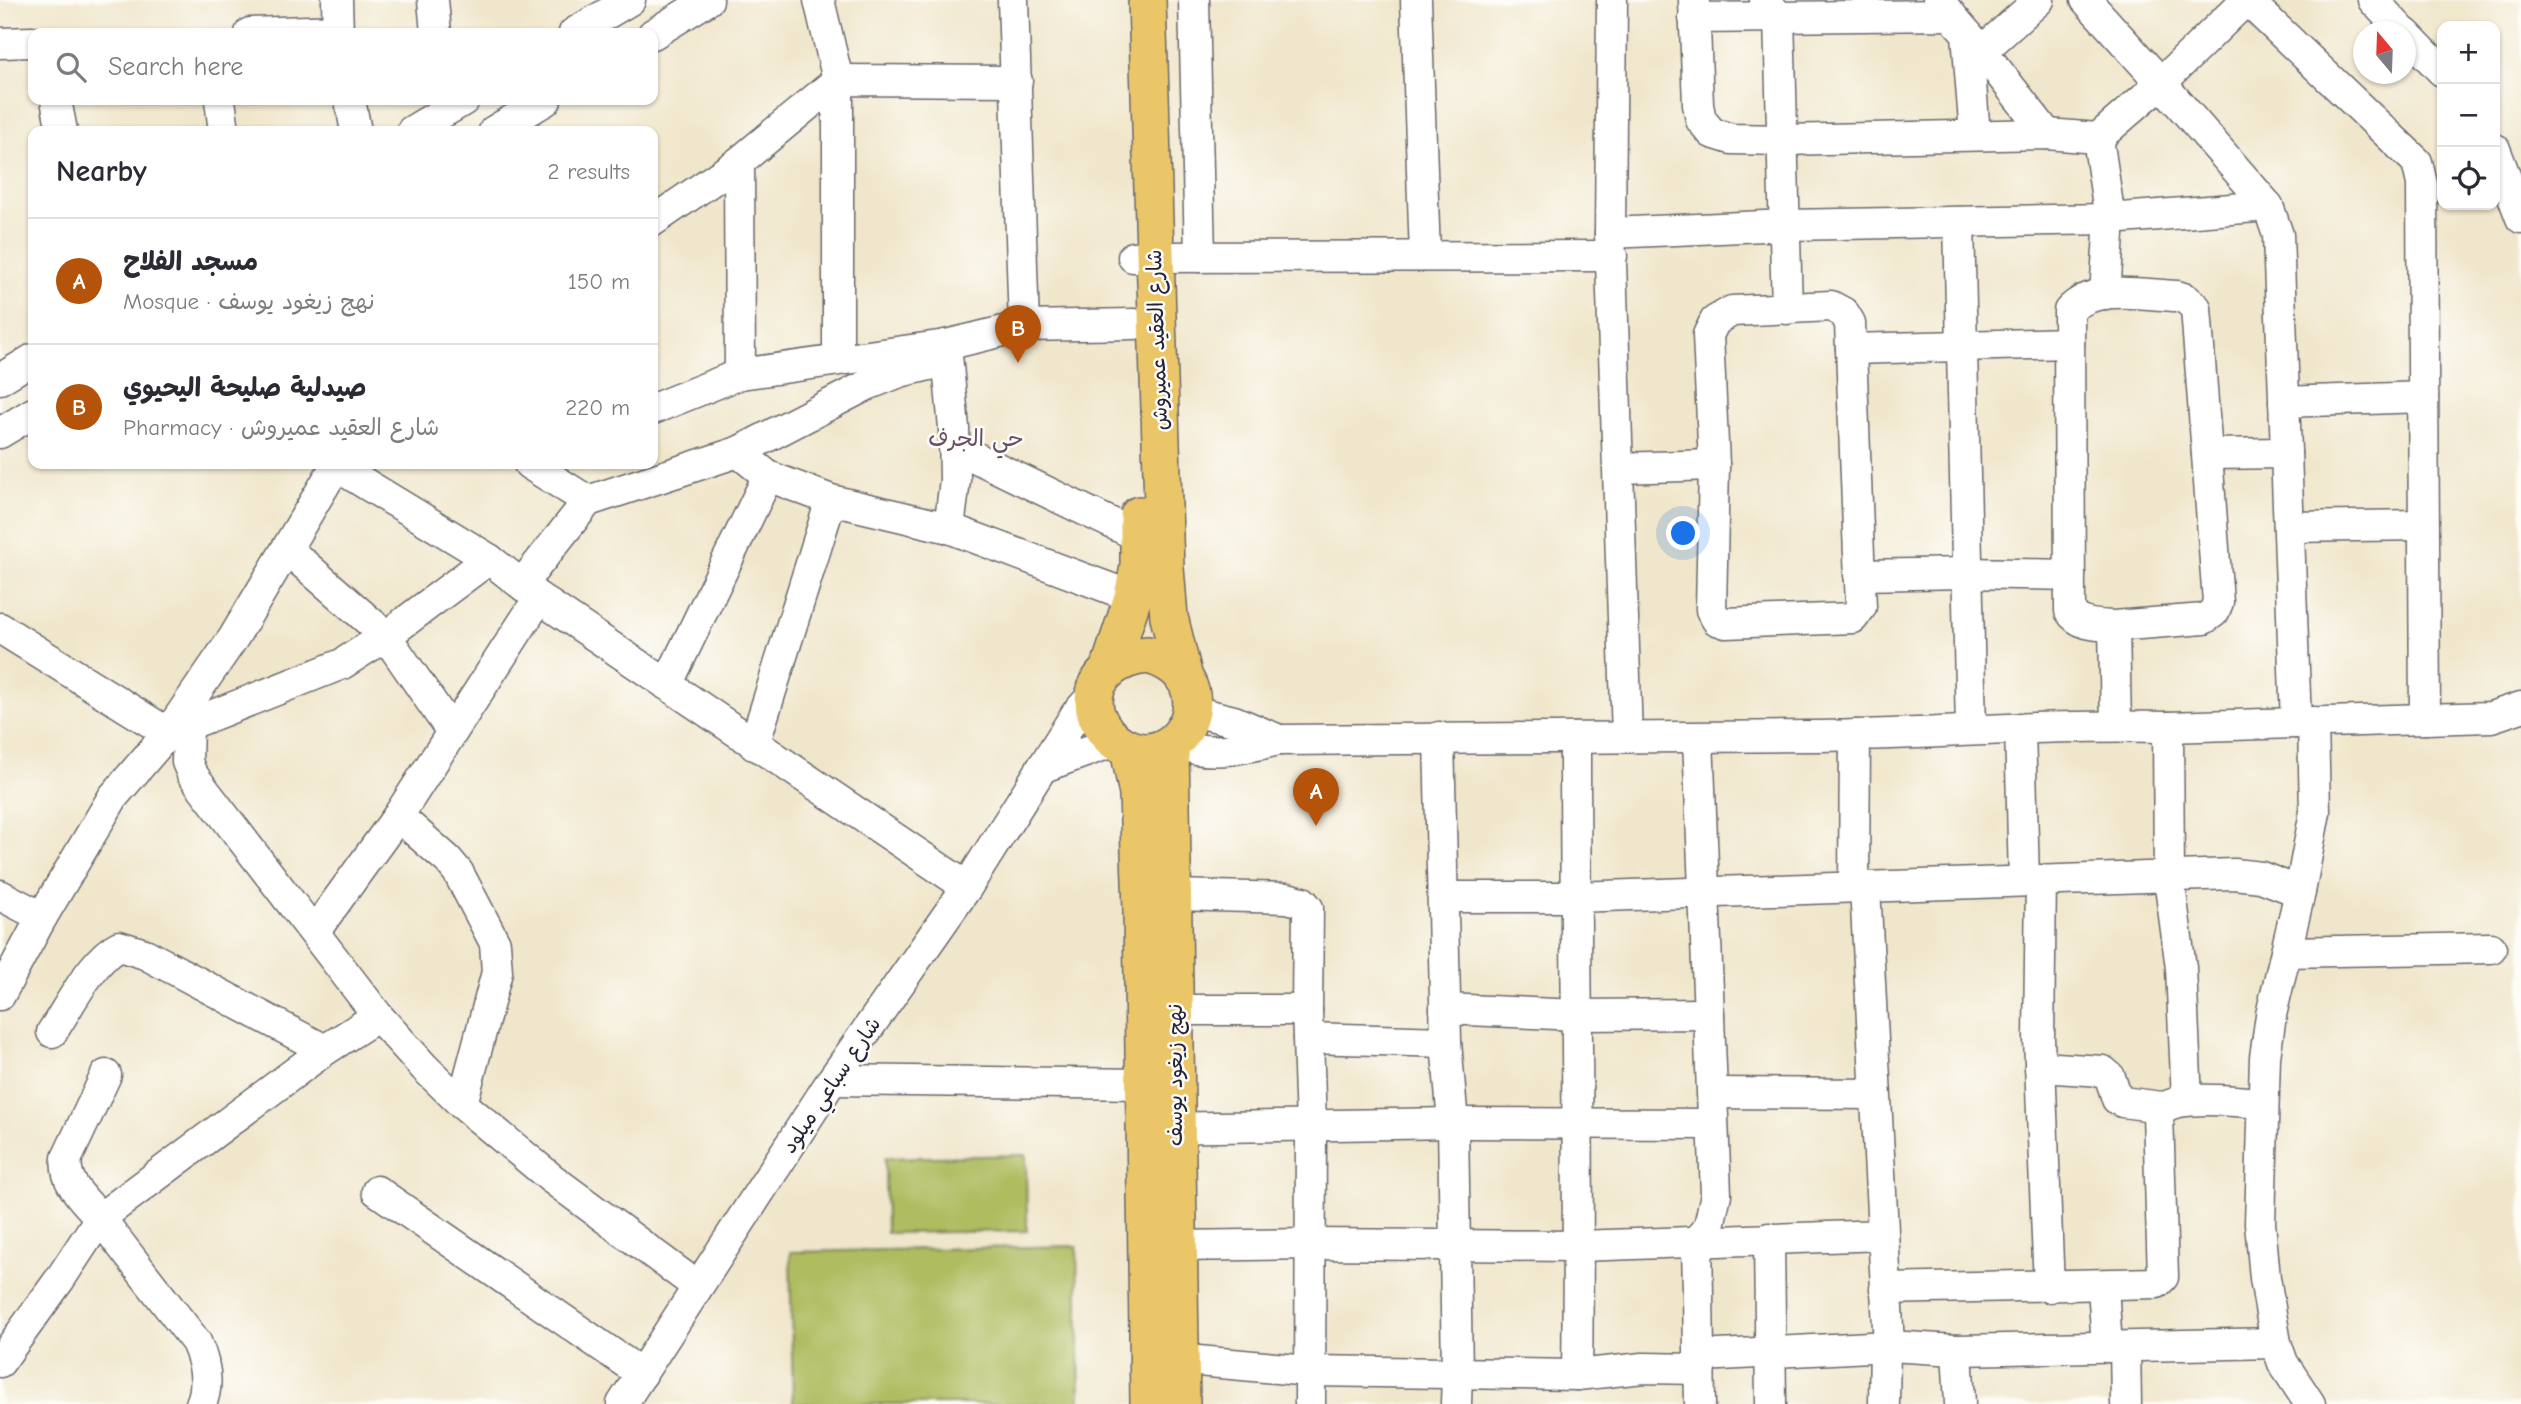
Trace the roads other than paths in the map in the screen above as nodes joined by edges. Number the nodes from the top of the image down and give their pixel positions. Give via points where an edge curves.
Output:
1 (337, 0) edge
2 (433, 0) edge
3 (630, 0) edge
4 (708, 0) edge
5 (819, 0) edge
6 (1013, 0) edge
7 (1127, 0) edge
8 (1147, 0) edge
9 (1194, 0) edge
10 (1416, 0) edge
11 (1612, 0) edge
12 (2039, 0) edge
13 (2086, 0) edge
14 (2373, 0) edge
15 (2239, 3) edge
16 (1772, 8) edge
17 (1694, 9) edge
18 (2393, 21) edge
19 (1959, 25) edge
20 (338, 28) edge
21 (436, 28) edge
22 (582, 28) edge
23 (658, 31) edge
24 (28, 41) edge
25 (0, 43) edge
26 (2416, 45) edge
27 (2437, 66) edge
28 (838, 80) junction
29 (1017, 81) junction
30 (2161, 83) junction
31 (57, 105) edge
32 (220, 105) edge
33 (351, 105) edge
34 (448, 105) edge
35 (538, 105) edge
36 (61, 126) edge
37 (223, 126) edge
38 (355, 126) edge
39 (419, 126) edge
40 (502, 126) edge
41 (2047, 134) junction
42 (1975, 135) junction
43 (2098, 138) junction
44 (1783, 140) junction
45 (738, 162) junction
46 (2500, 167) edge
47 (2432, 182) edge
48 (2268, 206) junction
49 (658, 217) edge
50 (2521, 218) edge
51 (2110, 219) junction
52 (1959, 222) junction
53 (1786, 225) junction
54 (1611, 244) junction
55 (1424, 256) junction
56 (1144, 257) junction
57 (1200, 257) junction
58 (2105, 294) junction
59 (1787, 309) junction
60 (1134, 324) junction
61 (1024, 326) junction
62 (2069, 343) junction
63 (1962, 346) junction
64 (1851, 349) junction
65 (946, 353) junction
66 (838, 359) junction
67 (28, 362) edge
68 (740, 374) junction
69 (0, 379) edge
70 (2423, 397) junction
71 (2284, 402) junction
72 (658, 408) edge
73 (28, 416) edge
74 (0, 432) edge
75 (954, 447) junction
76 (738, 452) junction
77 (2286, 453) junction
78 (2207, 454) junction
79 (1714, 465) junction
80 (1619, 468) junction
81 (333, 469) edge
82 (342, 469) edge
83 (537, 469) edge
84 (768, 476) junction
85 (831, 500) junction
86 (588, 501) junction
87 (2423, 525) junction
88 (2289, 527) junction
89 (949, 528) junction
90 (1140, 537) junction
91 (288, 550) junction
92 (489, 559) junction
93 (1967, 573) junction
94 (1859, 575) junction
95 (2070, 575) junction
96 (531, 591) junction
97 (1133, 597) junction
98 (2115, 626) junction
99 (0, 628) edge
100 (386, 636) junction
101 (1101, 682) junction
102 (667, 685) junction
103 (2521, 707) edge
104 (1181, 718) junction
105 (2425, 719) junction
106 (2304, 723) junction
107 (2116, 726) junction
108 (2168, 727) junction
109 (2020, 728) junction
110 (178, 729) junction
111 (1971, 729) junction
112 (452, 732) junction
113 (1855, 735) junction
114 (1439, 737) junction
115 (1627, 737) junction
116 (1575, 738) junction
117 (1698, 738) junction
118 (754, 745) junction
119 (1122, 745) junction
120 (1041, 768) junction
121 (398, 816) junction
122 (2169, 878) junction
123 (2033, 880) junction
124 (967, 887) junction
125 (1860, 887) junction
126 (1705, 892) junction
127 (2300, 892) junction
128 (0, 895) edge
129 (1173, 895) junction
130 (1444, 897) junction
131 (1575, 897) junction
132 (42, 917) junction
133 (315, 932) junction
134 (2491, 948) dead end
135 (2286, 952) junction
136 (0, 995) edge
137 (1445, 1009) junction
138 (1176, 1010) junction
139 (1709, 1014) junction
140 (1578, 1015) junction
141 (378, 1016) junction
142 (1308, 1024) junction
143 (52, 1032) dead end
144 (1446, 1042) junction
145 (325, 1050) junction
146 (2040, 1067) junction
147 (106, 1075) dead end
148 (832, 1080) junction
149 (1145, 1084) junction
150 (1713, 1093) junction
151 (1874, 1094) junction
152 (2263, 1103) junction
153 (462, 1104) junction
154 (2175, 1104) junction
155 (1453, 1123) junction
156 (1576, 1124) junction
157 (1712, 1124) junction
158 (1311, 1126) junction
159 (1160, 1128) junction
160 (377, 1191) dead end
161 (100, 1218) junction
162 (1883, 1235) junction
163 (1769, 1238) junction
164 (1697, 1241) junction
165 (1309, 1244) junction
166 (1177, 1246) junction
167 (1455, 1246) junction
168 (1579, 1246) junction
169 (697, 1286) junction
170 (2103, 1286) junction
171 (2049, 1287) junction
172 (1885, 1289) junction
173 (2276, 1343) junction
174 (1887, 1346) junction
175 (2116, 1347) junction
176 (1957, 1350) junction
177 (1770, 1352) junction
178 (0, 1362) edge
179 (1180, 1362) junction
180 (1701, 1362) junction
181 (1309, 1371) junction
182 (1457, 1373) junction
183 (642, 1374) junction
184 (1577, 1375) junction
185 (201, 1404) edge
186 (622, 1404) edge
187 (1149, 1404) edge
188 (1181, 1404) edge
189 (1310, 1404) edge
190 (1456, 1404) edge
191 (1700, 1404) edge
192 (1771, 1404) edge
193 (1884, 1404) edge
194 (1959, 1404) edge
195 (2126, 1404) edge
196 (2310, 1404) edge

1 - 20 street
2 - 21 street
3 - 22 street
4 - 23 street
5 - 28 street
6 - 29 street
7 - 56 main road, شارع العقيد عميروش
8 - 56 main road, شارع العقيد عميروش
9 - 57 street
10 - 55 street
11 - 54 street
12 - 19 street
13 - 30 street
14 - 18 street
15 - 30 street
15 - 47 street via 2417,162
16 - 17 street
16 - 19 street
16 - 44 street
17 - 44 street via 1702,120 1712,133 1731,139
19 - 41 street
19 - 42 street
24 - 25 street
26 - 27 street
28 - 29 street
28 - 45 street
28 - 66 street
29 - 61 street
30 - 43 street
30 - 48 street
31 - 36 street
32 - 37 street
33 - 38 street
34 - 39 street
35 - 40 street
41 - 42 street
41 - 43 street
42 - 44 street
43 - 51 street
44 - 53 street
45 - 49 street
45 - 68 street
46 - 50 street
47 - 70 street
48 - 51 street
48 - 71 street via 2278,235
51 - 52 street
51 - 58 street
52 - 53 street
52 - 63 street
53 - 54 street
53 - 59 street
54 - 55 street
54 - 80 street
55 - 57 street
56 - 57 street
56 - 60 main road, شارع العقيد عميروش
56 - 104 main road, شارع العقيد عميروش via 1165,568
58 - 62 street via 2077,302 2069,311
58 - 78 street via 2177,296 2196,308
59 - 64 street via 1839,309 1850,323
59 - 79 street via 1732,312 1710,328
60 - 61 street
60 - 90 main road, شارع العقيد عميروش
61 - 65 street
62 - 63 street
62 - 95 street
63 - 64 street
63 - 93 street
64 - 94 street
65 - 66 street
65 - 75 street
65 - 76 street via 867,385
66 - 68 street
67 - 69 street
68 - 72 street
70 - 71 street
70 - 87 street
71 - 77 street
73 - 74 street
75 - 89 street
75 - 90 street
76 - 84 street
76 - 86 street
77 - 78 street
77 - 88 street
78 - 98 street via 2218,602 2214,612 2204,619
79 - 80 street
79 - 94 street via 1711,610 1717,621 1853,618 1861,607
80 - 115 street
81 - 91 street
82 - 92 street
83 - 86 street
84 - 85 street
84 - 102 street
85 - 89 street
85 - 118 street
86 - 96 street
87 - 88 street
87 - 105 street
88 - 106 street
89 - 97 street
90 - 97 main road, شارع العقيد عميروش
91 - 100 street
91 - 110 street
92 - 96 street
92 - 100 street
93 - 94 street
93 - 95 street
93 - 111 street
95 - 98 street via 2074,617
96 - 102 street
96 - 112 street
97 - 101 main road, شارع العقيد عميروش
98 - 107 street
99 - 110 street
100 - 110 street via 342,664
100 - 112 street
101 - 104 main road via 1120,661 1148,655 1162,659 1175,667
101 - 119 main road via 1098,720
101 - 120 street, شارع سباعي ميلود
102 - 118 street
103 - 105 street via 2491,717
104 - 114 street via 1241,724 1279,740
104 - 119 main road via 1151,751
104 - 129 main road, نهج زيغود يوسف
105 - 106 street
106 - 108 street
106 - 127 street via 2315,812
107 - 108 street
107 - 109 street
108 - 122 street
109 - 111 street
109 - 123 street
110 - 132 street via 113,797
110 - 133 street via 192,774
111 - 113 street
112 - 121 street
113 - 117 street
113 - 125 street
114 - 116 street
114 - 130 street
115 - 116 street
115 - 117 street
116 - 131 street
117 - 126 street
118 - 124 street
119 - 120 street
119 - 149 main road, نهج زيغود يوسف via 1138,794
120 - 124 street, شارع سباعي ميلود
121 - 133 street
121 - 153 street via 458,872 495,943 497,972
122 - 123 street
122 - 127 street via 2234,874 2261,877
122 - 154 street via 2181,968
123 - 125 street
123 - 146 street
124 - 148 street, شارع سباعي ميلود
125 - 126 street
125 - 151 street
126 - 131 street
126 - 139 street
127 - 135 street
128 - 132 street
129 - 138 main road, نهج زيغود يوسف
129 - 142 street via 1287,898 1306,904
130 - 131 street
130 - 137 street
131 - 140 street
132 - 136 street
133 - 141 street
134 - 135 street
135 - 152 street via 2271,1015
137 - 140 street
137 - 144 street
138 - 142 street
138 - 159 main road, نهج زيغود يوسف
139 - 140 street
139 - 150 street
140 - 156 street
141 - 145 street
141 - 153 street
142 - 144 street
142 - 158 street
143 - 145 street via 108,951 119,946 145,954
144 - 155 street
145 - 161 street
146 - 154 street via 2103,1072 2122,1102
146 - 171 street
147 - 161 street via 66,1166 72,1186
148 - 149 street
148 - 169 street, شارع سباعي ميلود
149 - 159 main road, نهج زيغود يوسف
150 - 151 street
150 - 157 street
151 - 162 street
152 - 154 street
152 - 173 street via 2260,1223
153 - 169 street via 551,1178
154 - 170 street via 2158,1113 2163,1277 2145,1285
155 - 156 street
155 - 158 street
155 - 167 street
156 - 157 street
156 - 168 street
157 - 164 street via 1716,1194 1709,1226
158 - 159 street
158 - 165 street
159 - 166 main road, نهج زيغود يوسف
159 - 187 main road, نهج زيغود يوسف
160 - 183 street
161 - 178 street
161 - 185 street via 196,1342 205,1369
162 - 163 street
162 - 172 street
163 - 164 street
163 - 177 street
164 - 168 street
164 - 180 street
165 - 166 street
165 - 167 street
165 - 181 street
166 - 179 main road, نهج زيغود يوسف
167 - 168 street
167 - 182 street
168 - 184 street
169 - 183 street, شارع سباعي ميلود
170 - 171 street
170 - 175 street
171 - 172 street
172 - 174 street
173 - 175 street
173 - 196 street via 2283,1363
174 - 176 street
174 - 177 street
174 - 193 street
175 - 176 street
175 - 195 street
176 - 194 street
177 - 180 street
177 - 192 street
179 - 181 street
179 - 188 main road, نهج زيغود يوسف
180 - 184 street
180 - 191 street
181 - 182 street
181 - 189 street
182 - 184 street
182 - 190 street
183 - 186 street, شارع سباعي ميلود

